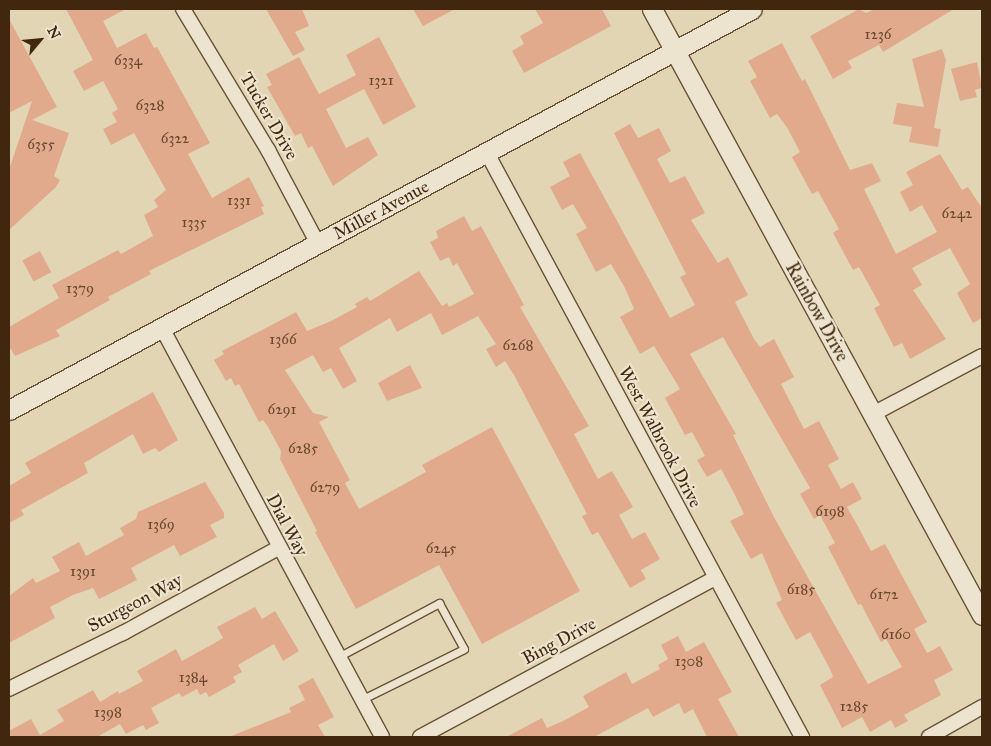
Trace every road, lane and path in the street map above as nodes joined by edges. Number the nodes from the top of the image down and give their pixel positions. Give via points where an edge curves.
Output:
1 (183, 9) edge
2 (652, 9) edge
3 (752, 9) edge
4 (675, 51) junction
5 (486, 153) junction
6 (318, 244) junction
7 (162, 328) junction
8 (982, 356) edge
9 (9, 410) edge
10 (873, 414) junction
11 (278, 548) junction
12 (715, 578) junction
13 (982, 615) edge
14 (338, 657) junction
15 (9, 689) edge
16 (361, 700) junction
17 (982, 707) edge
18 (382, 737) edge
19 (420, 737) edge
20 (802, 737) edge
21 (929, 737) edge

1 - 6 street, Tucker Drive via 268,150
2 - 4 main road, Rainbow Drive
3 - 4 main road, Miller Avenue
4 - 5 main road, Miller Avenue
4 - 10 main road, Rainbow Drive
5 - 6 main road, Miller Avenue
5 - 12 street, West Walbrook Drive
6 - 7 main road, Miller Avenue
7 - 9 main road, Miller Avenue
7 - 11 street, Dial Way
8 - 10 street
10 - 13 main road, Rainbow Drive
11 - 14 street, Dial Way
11 - 15 street, Sturgeon Way via 122,633
12 - 19 street, Bing Drive
12 - 20 street, West Walbrook Drive
14 - 16 street, Dial Way
14 - 16 lane via 439,604 464,649
16 - 18 street, Dial Way
17 - 21 street

